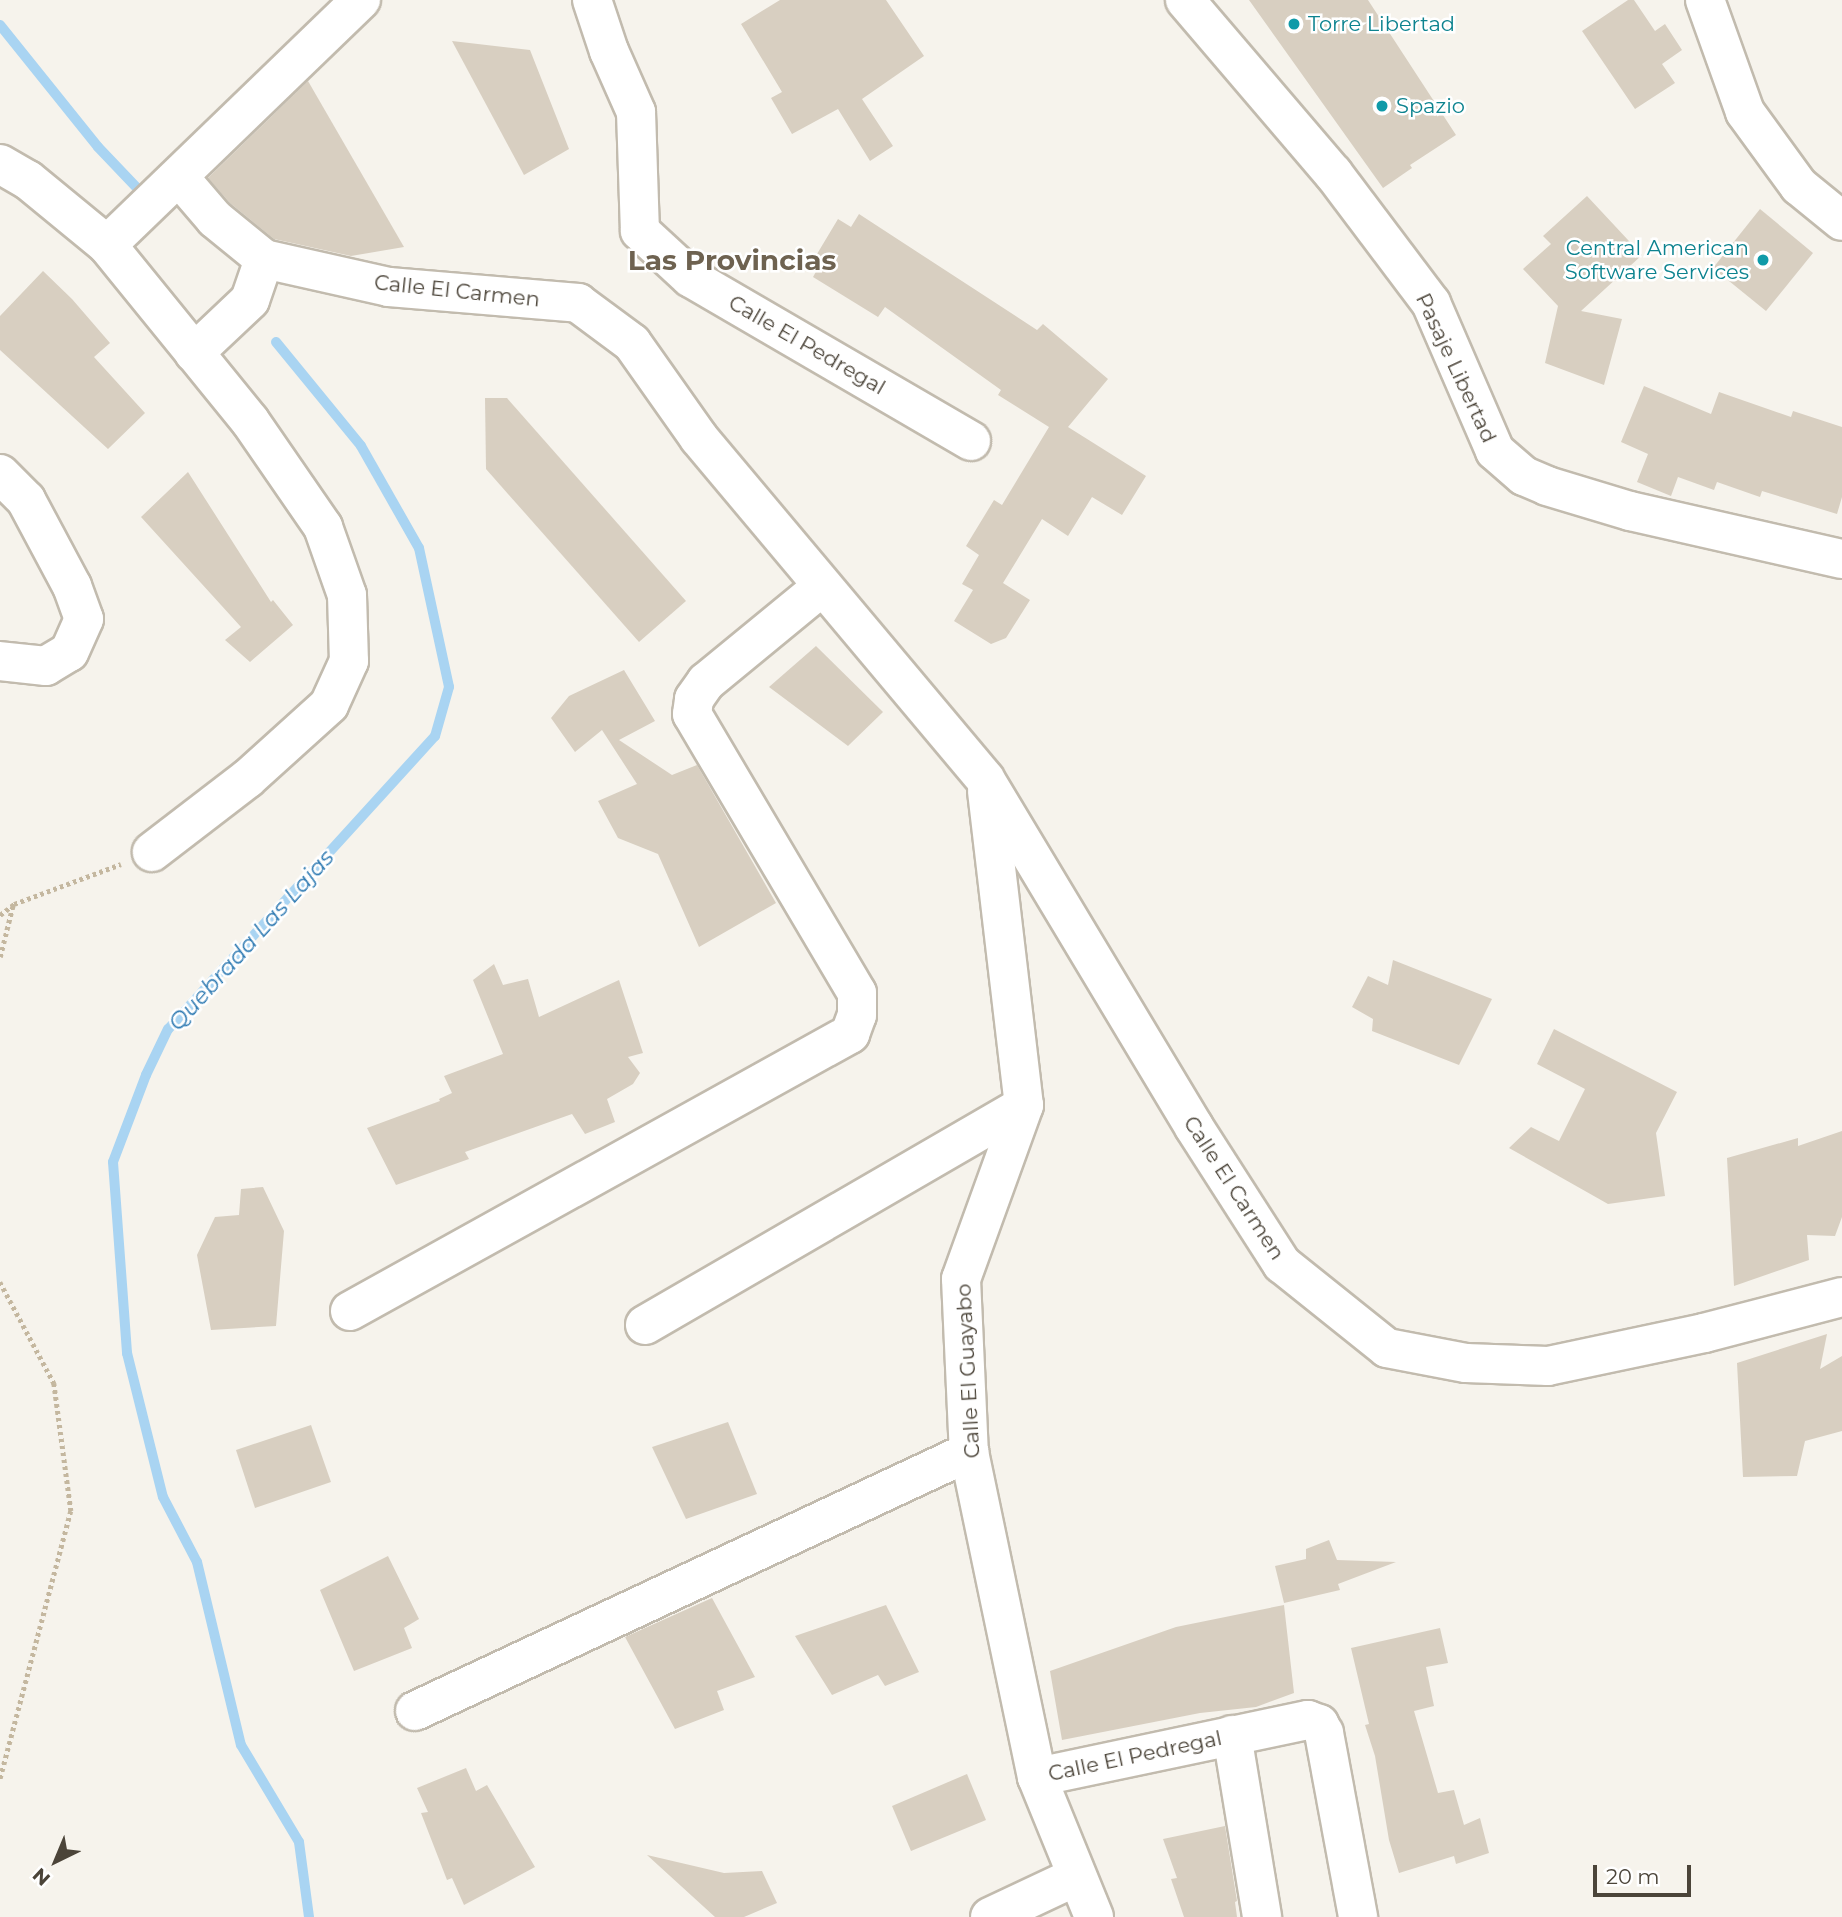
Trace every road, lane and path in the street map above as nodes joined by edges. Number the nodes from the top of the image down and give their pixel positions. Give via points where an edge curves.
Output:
1 (362, 0) edge
2 (592, 0) edge
3 (1185, 0) edge
4 (1705, 0) edge
5 (0, 164) edge
6 (178, 177) junction
7 (1842, 221) edge
8 (107, 245) junction
9 (264, 259) junction
10 (194, 353) junction
11 (971, 441) dead end
12 (0, 474) edge
13 (1842, 559) edge
14 (823, 586) junction
15 (0, 661) edge
16 (985, 779) junction
17 (152, 852) joint
18 (13, 904) junction
19 (0, 915) edge
20 (0, 957) edge
21 (1024, 1105) junction
22 (0, 1282) edge
23 (1842, 1297) edge
24 (350, 1311) dead end
25 (645, 1325) dead end
26 (969, 1452) junction
27 (415, 1711) dead end
28 (1232, 1735) junction
29 (1037, 1777) junction
30 (0, 1780) edge
31 (1075, 1877) junction
32 (990, 1917) edge
33 (1094, 1917) edge
34 (1262, 1917) edge
35 (1358, 1917) edge

1 - 6 street
2 - 11 street, Calle El Pedregal via 636,112 640,231 691,278
3 - 13 street, Pasaje Libertad via 1333,173 1431,303 1494,451 1524,476 1547,486 1630,511
4 - 7 street via 1745,111 1799,186
5 - 8 street via 28,180
6 - 8 street
6 - 9 street, Calle El Carmen via 215,219
8 - 10 street
9 - 10 street via 250,300
9 - 14 street, Calle El Carmen via 389,287 578,303 632,343 699,438
10 - 17 street via 250,421 323,527 347,596 349,661 330,705 247,779
12 - 15 street via 26,500 72,586 84,619 69,652 46,666
14 - 16 street
14 - 24 street via 706,682 694,699 692,714 857,993 858,1015 850,1034
16 - 21 street, Calle El Guayabo
16 - 23 street, Calle El Carmen via 1194,1127 1282,1264 1387,1348 1466,1363 1548,1366 1704,1333
17 - 18 path
18 - 19 path
18 - 20 path
21 - 25 street
21 - 26 street, Calle El Guayabo via 961,1279
22 - 30 path via 54,1383 71,1511
26 - 27 street
26 - 29 street, Calle El Guayabo
28 - 29 street, Calle El Pedregal
28 - 34 street, Calle El Pedregal
28 - 35 street, Calle El Pedregal via 1308,1720 1319,1724
29 - 31 street, Calle El Guayabo
31 - 32 street
31 - 33 street, Calle El Guayabo

